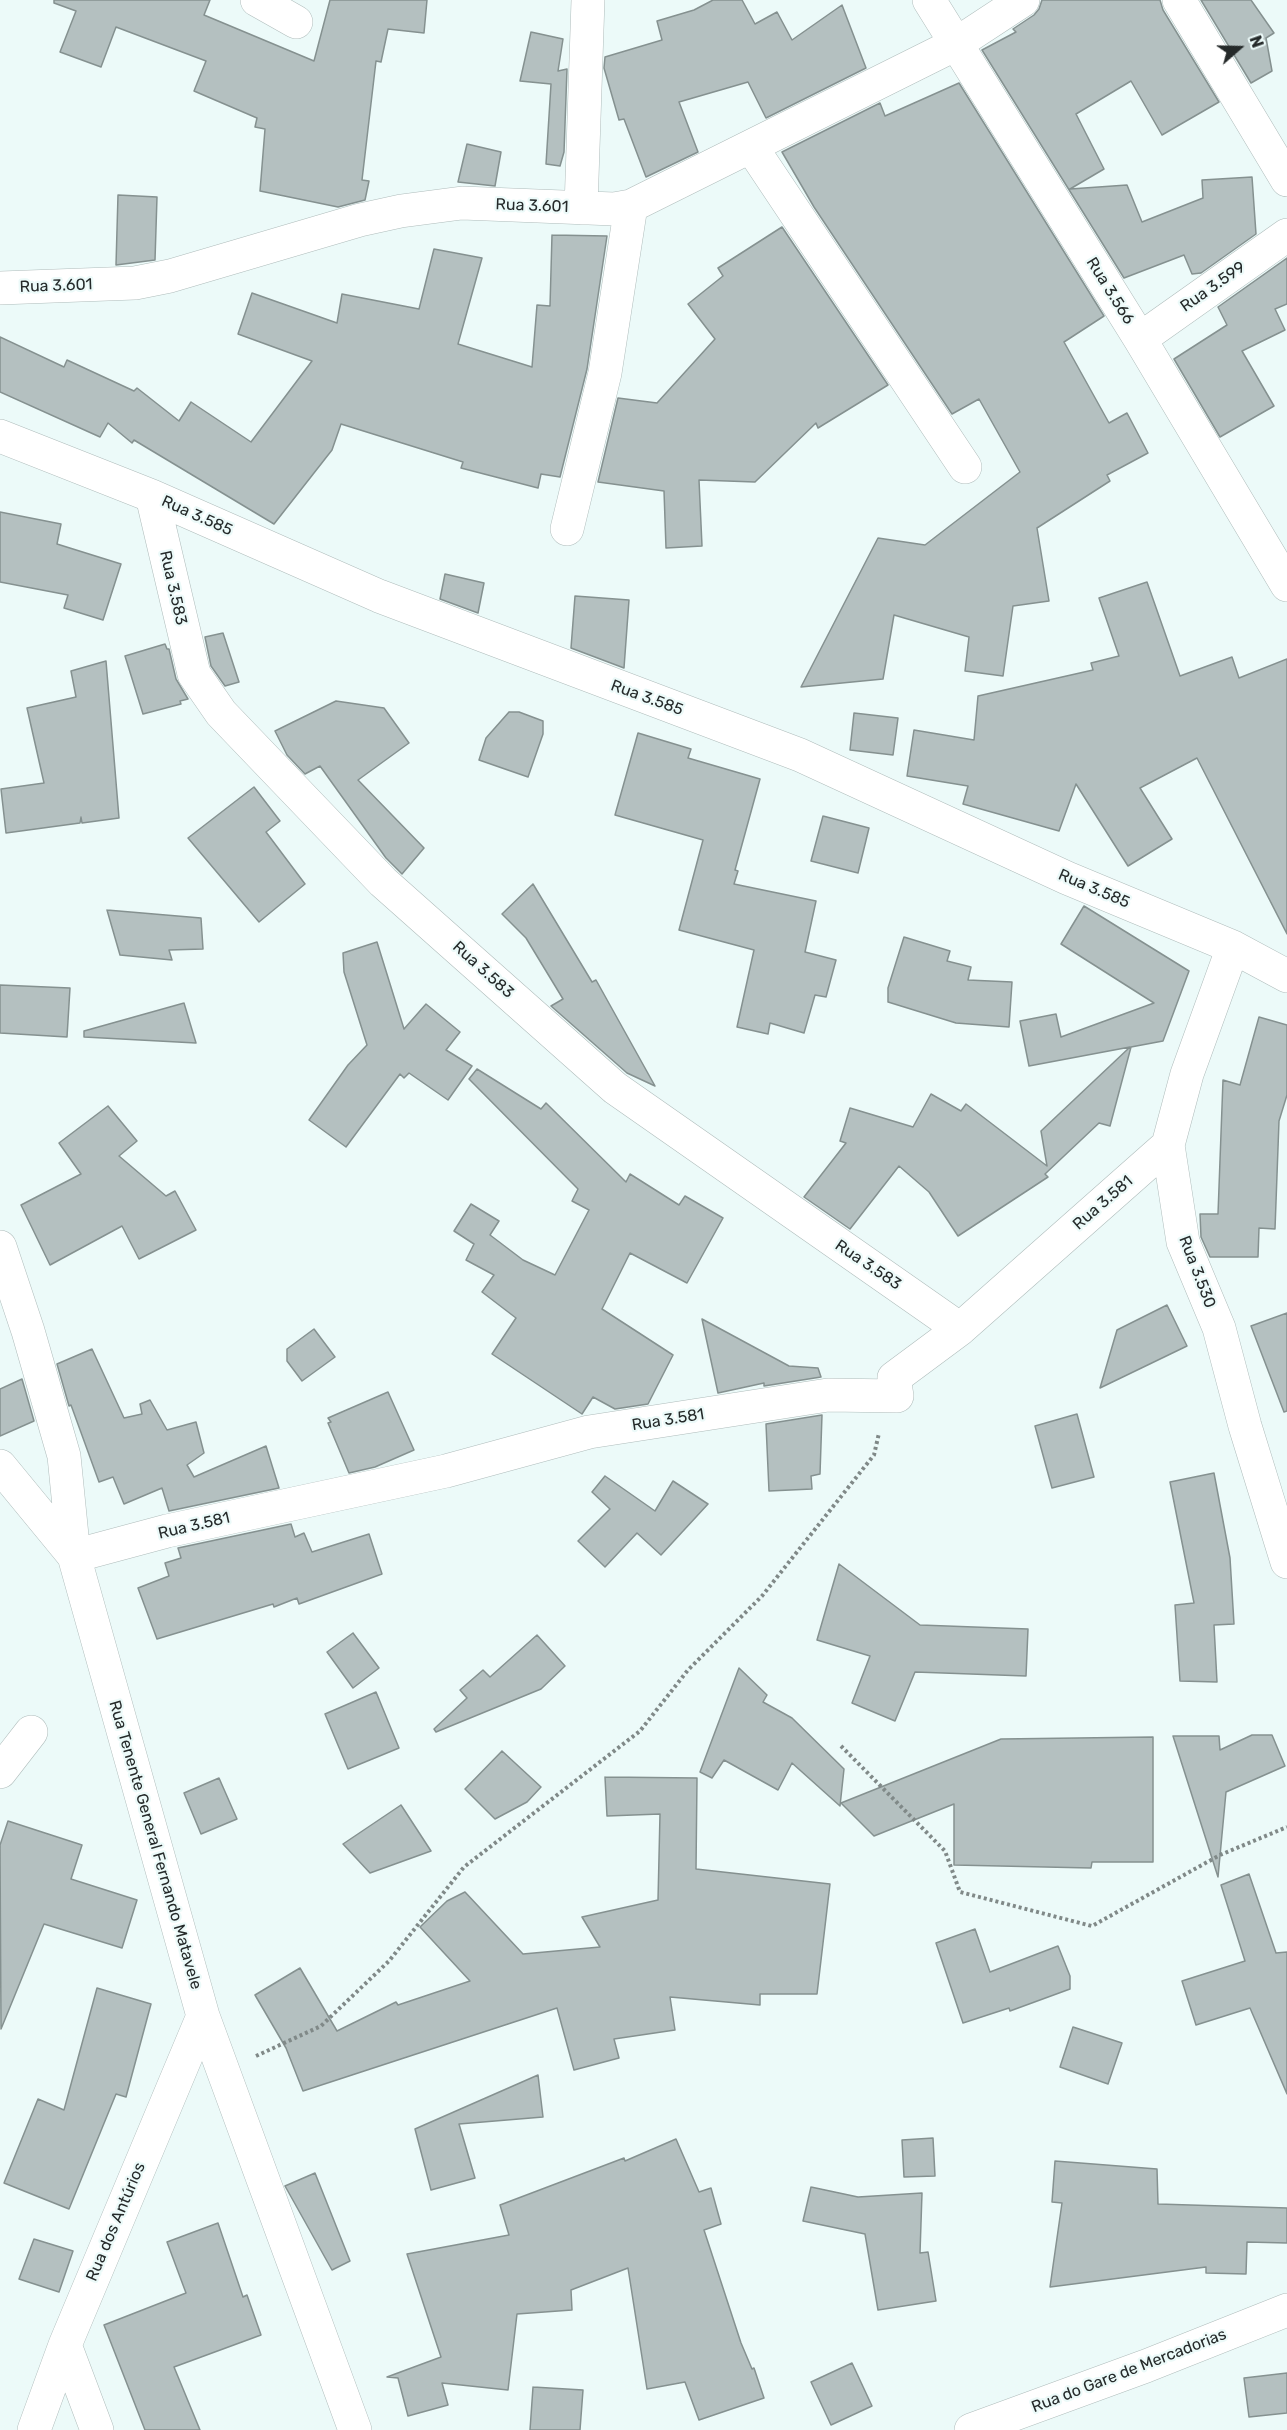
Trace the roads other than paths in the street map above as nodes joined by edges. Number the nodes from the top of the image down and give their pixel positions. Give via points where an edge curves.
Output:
1 (257, 0) edge
2 (588, 0) edge
3 (929, 0) edge
4 (1023, 0) edge
5 (1179, 0) edge
6 (296, 22) dead end
7 (956, 44) junction
8 (752, 148) junction
9 (1287, 180) edge
10 (631, 206) junction
11 (581, 208) junction
12 (1287, 235) edge
13 (0, 288) edge
14 (1140, 339) junction
15 (0, 436) edge
16 (965, 467) dead end
17 (152, 496) junction
18 (567, 529) dead end
19 (1285, 577) edge
20 (1233, 947) junction
21 (1287, 976) edge
22 (1168, 1145) junction
23 (0, 1247) edge
24 (960, 1329) junction
25 (0, 1466) edge
26 (74, 1556) junction
27 (1287, 1562) edge
28 (31, 1732) dead end
29 (0, 1772) edge
30 (203, 2016) junction
31 (1287, 2310) edge
32 (65, 2345) junction
33 (34, 2430) edge
34 (97, 2430) edge
35 (356, 2430) edge
36 (970, 2430) edge

1 - 6 street
2 - 11 street
3 - 7 street, Rua 3.566
4 - 7 street, Rua 3.601
5 - 9 street
7 - 8 street, Rua 3.601
7 - 14 street, Rua 3.566
8 - 10 street, Rua 3.601
8 - 16 street
10 - 11 street, Rua 3.601
10 - 18 street via 605,373
11 - 13 street, Rua 3.601 via 462,203 401,211 147,281
12 - 14 street, Rua 3.599
14 - 19 street, Rua 3.566
15 - 17 street, Rua 3.585
17 - 20 street, Rua 3.585 via 379,596 800,755 1067,878
17 - 24 street, Rua 3.583 via 194,674 221,713 383,882 615,1088
20 - 21 street, Rua 3.585
20 - 22 street, Rua 3.530 via 1187,1074
22 - 24 street, Rua 3.581
22 - 27 street, Rua 3.530 via 1183,1242 1219,1328
23 - 26 street, Rua Tenente General Fernando Matavele via 64,1456
24 - 26 street, Rua 3.581 via 894,1378 897,1396 828,1395 589,1432 446,1471
25 - 26 street
26 - 30 street, Rua Tenente General Fernando Matavele
28 - 29 street
30 - 32 street, Rua dos Antúrios
30 - 35 street, Rua Tenente General Fernando Matavele
31 - 36 street, Rua do Gare de Mercadorias
32 - 33 street, Rua dos Antúrios
32 - 34 street

